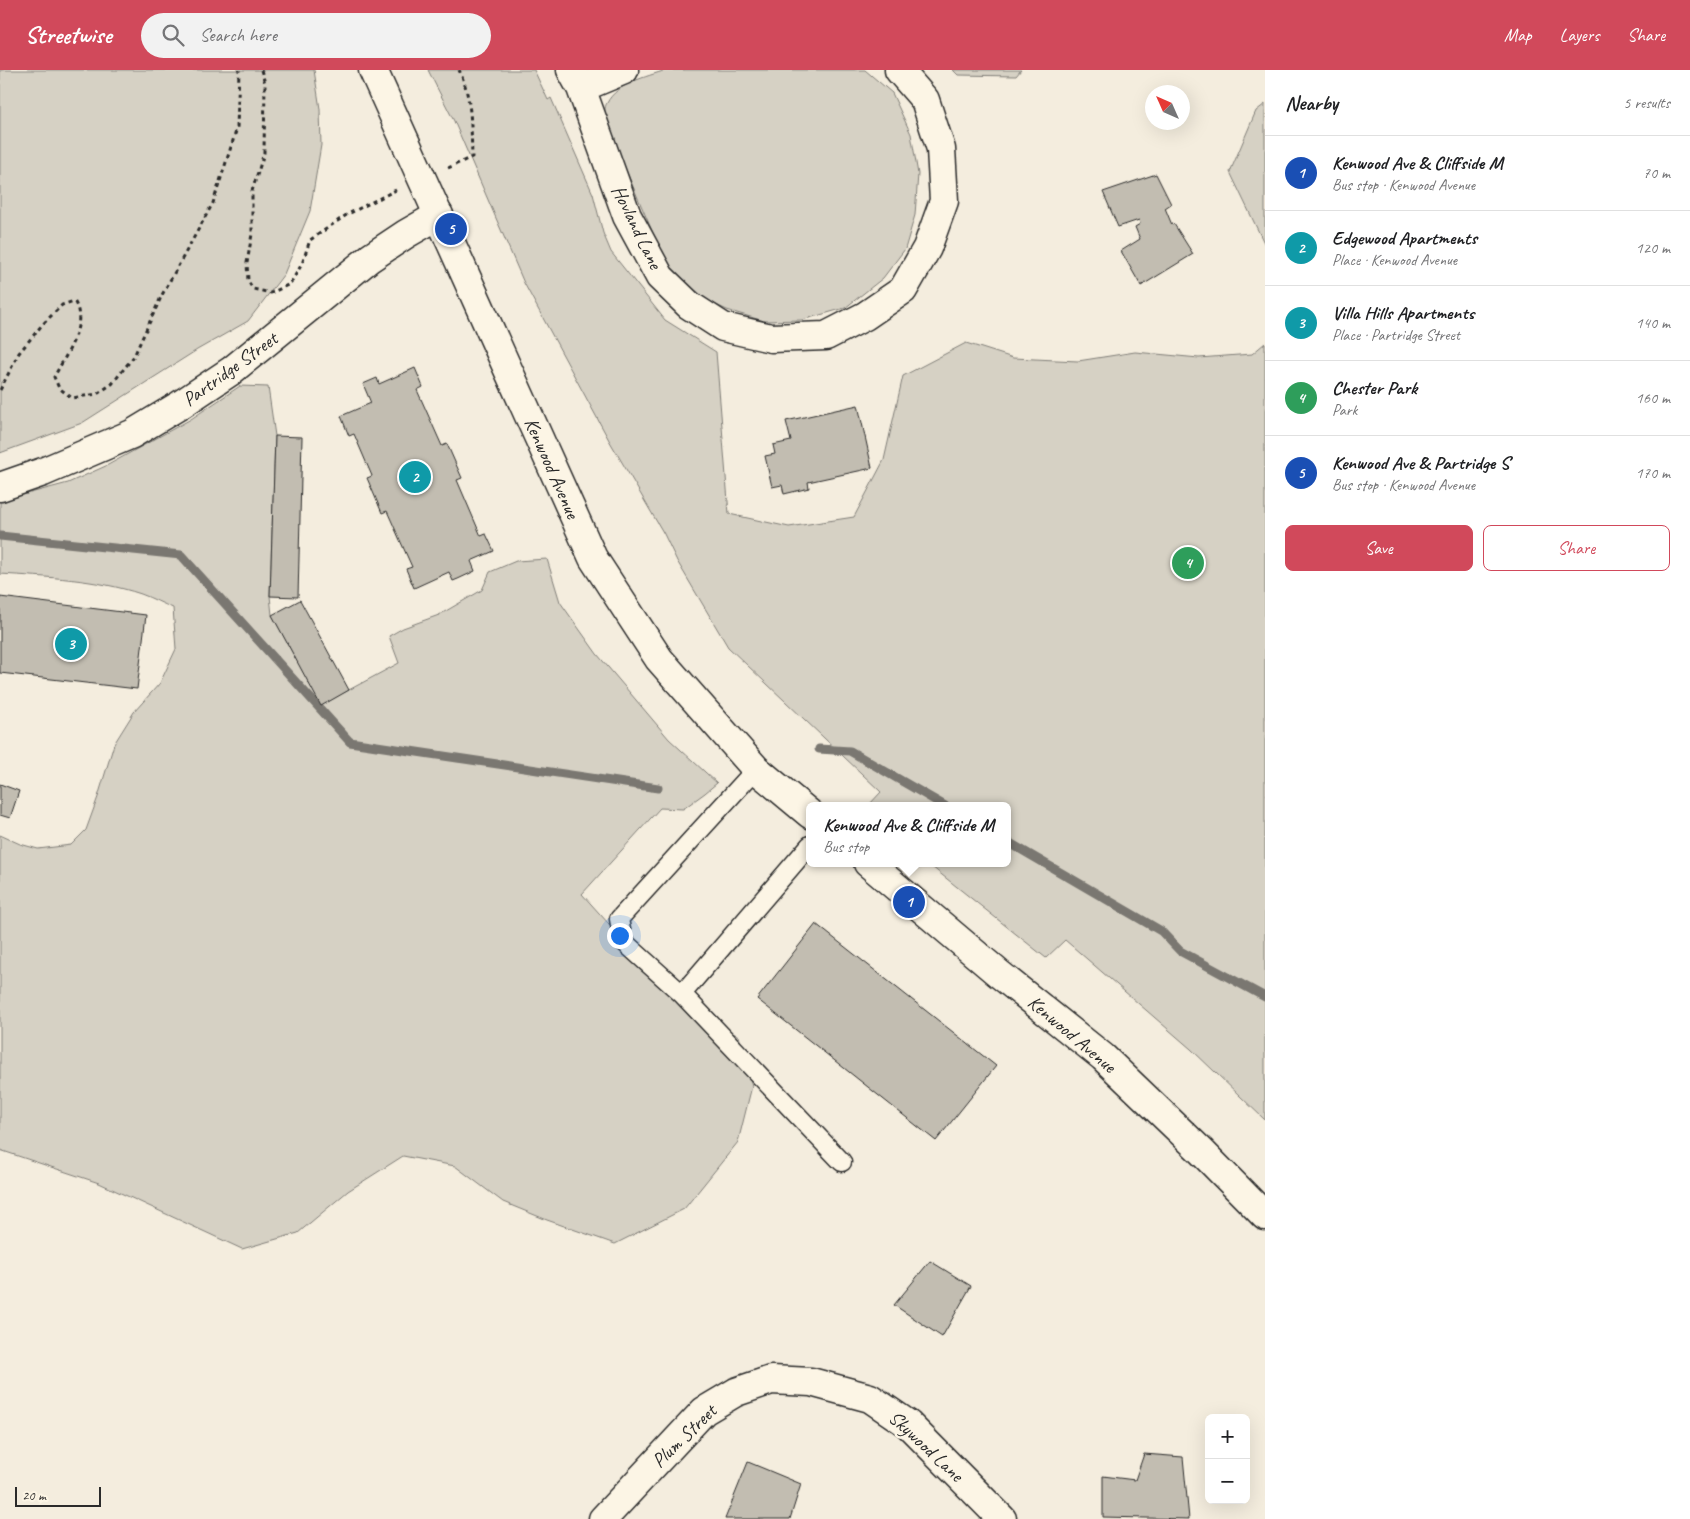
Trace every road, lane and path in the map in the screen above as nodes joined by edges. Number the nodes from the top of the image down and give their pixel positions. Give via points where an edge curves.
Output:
1 (239, 70) edge
2 (261, 70) edge
3 (373, 70) edge
4 (459, 70) edge
5 (624, 70) edge
6 (900, 70) edge
7 (576, 79) edge
8 (423, 181) junction
9 (439, 215) junction
10 (0, 390) edge
11 (0, 487) edge
12 (756, 769) junction
13 (806, 811) edge
14 (806, 850) edge
15 (873, 867) edge
16 (682, 994) junction
17 (842, 1162) dead end
18 (1265, 1216) edge
19 (811, 1382) joint
20 (603, 1519) edge
21 (1002, 1519) edge

1 - 10 path via 237,128 213,203 162,295 134,356 112,384 98,394 72,398 59,388 54,377 78,326 78,308 74,301 62,305 42,325 19,353
2 - 8 path via 265,83 264,153 252,191 248,282 253,289 271,293 290,284 302,264 310,240 324,229 391,192
3 - 8 street, Kenwood Avenue
4 - 8 path via 470,114 472,156
5 - 7 street, Hovland Lane
6 - 7 street, Hovland Lane via 925,100 941,149 944,201 927,248 903,290 865,316 826,336 771,338 723,327 689,305 660,277 627,216
8 - 9 street, Kenwood Avenue
9 - 11 street, Partridge Street via 370,258 231,371 180,405 132,434
9 - 12 street, Kenwood Avenue via 592,558 659,659
12 - 13 street, Kenwood Avenue
12 - 16 lane via 619,919 623,941
14 - 16 lane
15 - 18 street, Kenwood Avenue via 1103,1057
16 - 17 lane
19 - 20 street, Plum Street via 770,1380 736,1392 704,1410
19 - 21 street, Skywood Lane via 870,1398 908,1424

